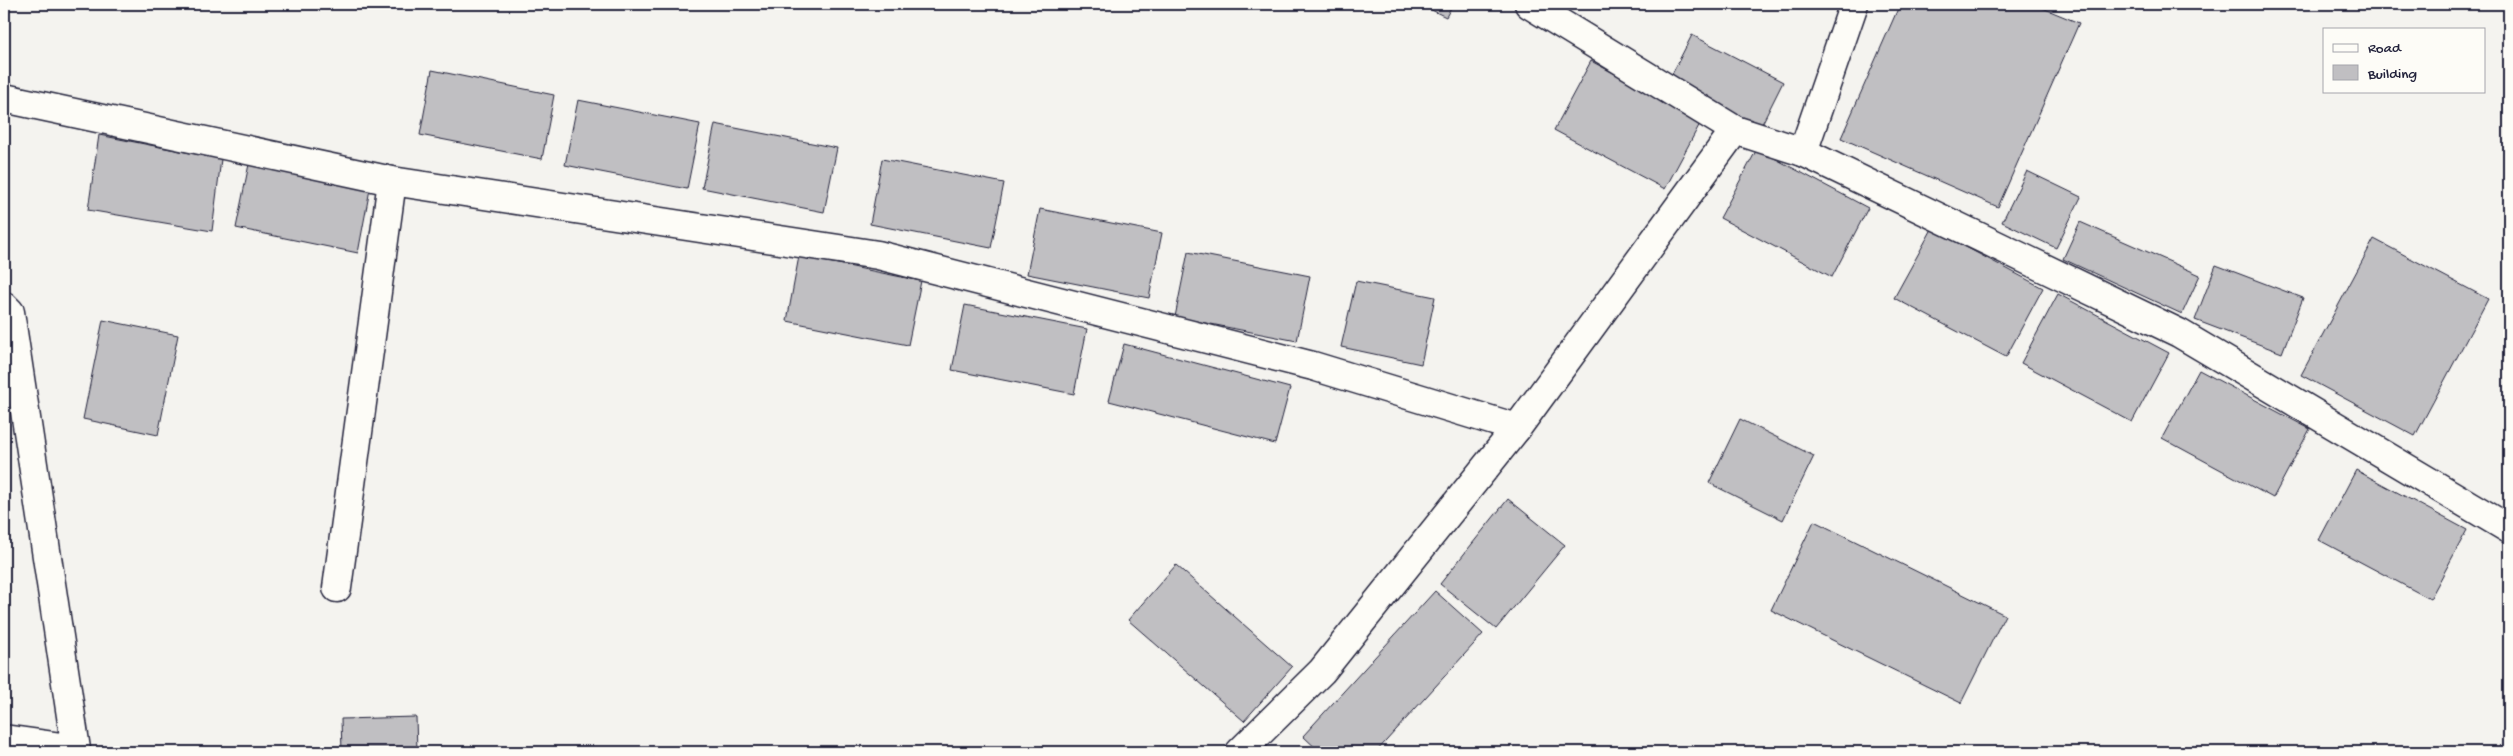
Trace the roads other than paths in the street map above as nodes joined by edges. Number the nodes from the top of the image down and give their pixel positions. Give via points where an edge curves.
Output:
1 (1529, 4) edge
2 (1854, 4) edge
3 (4, 98) edge
4 (1735, 130) junction
5 (1804, 152) junction
6 (392, 181) junction
7 (4, 306) edge
8 (1516, 428) junction
9 (2509, 529) edge
10 (337, 588) dead end
11 (4, 739) edge
12 (1240, 752) edge

1 - 4 street
2 - 5 street
3 - 6 street
4 - 5 street
4 - 8 street
5 - 9 street via 2179,333
6 - 8 street via 878,255 1313,366
6 - 10 street
7 - 11 street via 10,312 76,749
8 - 12 street via 1322,671

